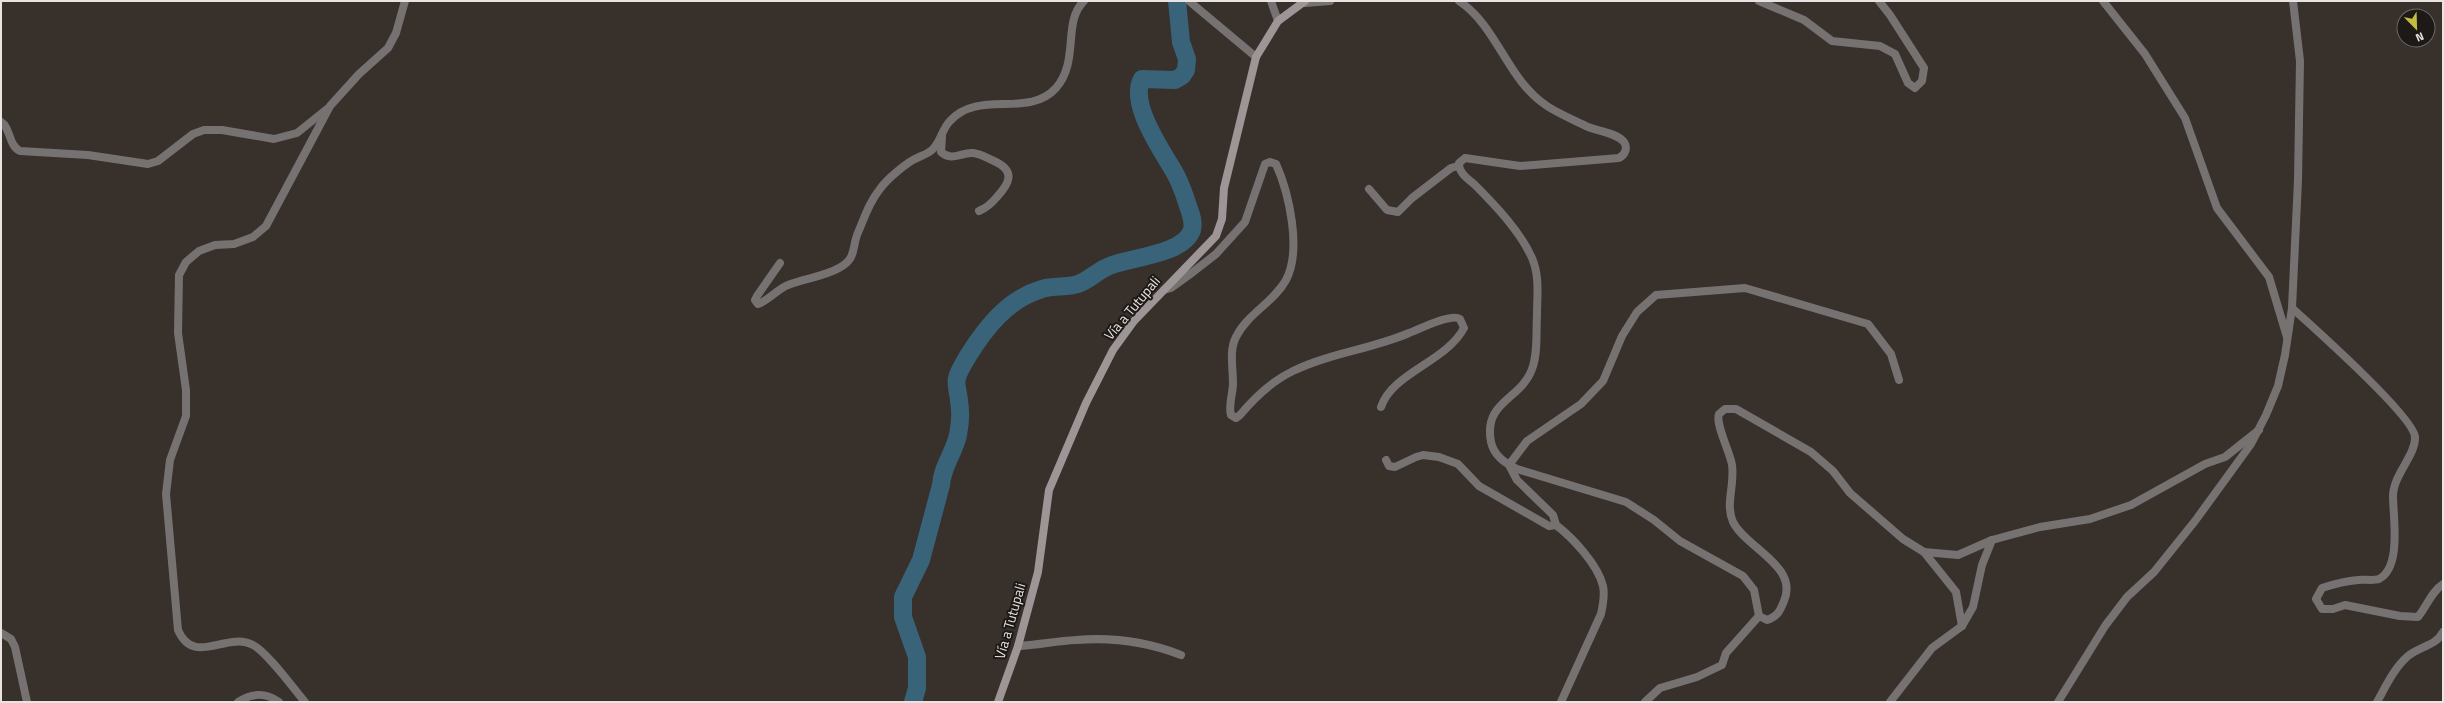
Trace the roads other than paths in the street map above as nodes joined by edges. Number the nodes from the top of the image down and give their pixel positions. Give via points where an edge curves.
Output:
1 (405, 1) edge
2 (1084, 1) edge
3 (1189, 1) edge
4 (1271, 1) edge
5 (1330, 1) edge
6 (1459, 1) edge
7 (1759, 1) edge
8 (1879, 1) edge
9 (2102, 1) edge
10 (2294, 1) edge
11 (1305, 2) edge
12 (1278, 21) junction
13 (1256, 57) junction
14 (330, 106) junction
15 (1, 122) edge
16 (943, 132) junction
17 (1458, 166) junction
18 (1369, 189) dead end
19 (979, 211) dead end
20 (780, 263) dead end
21 (1163, 290) junction
22 (2292, 308) junction
23 (2288, 340) junction
24 (1899, 380) dead end
25 (1381, 407) dead end
26 (2259, 430) junction
27 (1386, 460) dead end
28 (1509, 465) junction
29 (1556, 525) junction
30 (1992, 540) junction
31 (1924, 552) junction
32 (2443, 584) edge
33 (1759, 616) junction
34 (1962, 626) junction
35 (2443, 632) edge
36 (1, 633) edge
37 (1018, 646) junction
38 (1181, 655) dead end
39 (27, 702) edge
40 (238, 702) edge
41 (279, 702) edge
42 (305, 702) edge
43 (998, 702) edge
44 (1561, 702) edge
45 (1645, 702) edge
46 (1890, 702) edge
47 (2058, 702) edge
48 (2377, 702) edge

1 - 14 street via 396,33 388,48 359,74
2 - 16 street via 1074,14 1069,64 1055,88 1039,101 991,103 973,107 949,121
3 - 13 street
4 - 12 street
5 - 11 street
6 - 17 street via 1482,22 1520,78 1546,105 1589,127 1616,137 1624,142 1626,148 1619,158 1520,166 1466,158 1460,161
7 - 8 street via 1804,20 1832,41 1880,46 1895,54 1908,83 1915,88 1922,81 1924,68
9 - 23 street via 2145,54 2184,118 2217,208 2270,278
10 - 22 street via 2300,61
11 - 12 street, Vía a Tutupali
12 - 13 street, Vía a Tutupali
13 - 21 street, Vía a Tutupali via 1224,188 1222,218 1216,236
14 - 15 street via 297,133 274,139 222,130 204,130 193,134 158,161 148,164 88,155 20,151 13,146 6,127
14 - 42 street via 266,226 253,237 200,251 186,262 179,275 178,333 186,390 186,416 170,460 166,494 176,617 178,630 185,642 193,647 214,646 229,641 252,645
16 - 19 street via 941,152 945,156 973,154 1002,165 1010,174 1003,191 989,207
16 - 20 street via 932,150 905,166 880,187 866,213 856,237 854,251 848,261 839,268 813,279 782,287 758,304 755,300 757,296
17 - 18 street via 1446,172 1398,212 1388,210
17 - 28 street via 1516,232 1532,258 1536,273 1538,291 1532,370 1523,383 1494,412 1490,424 1492,447 1501,460
21 - 25 street via 1171,288 1216,254 1245,222 1265,164 1276,164 1289,202 1293,258 1286,280 1236,338 1232,356 1233,392 1229,408 1231,416 1236,418 1240,415 1273,382 1321,359 1402,336 1452,317 1460,319 1464,328 1460,336 1441,354 1384,397
21 - 37 street, Vía a Tutupali via 1134,321 1113,350 1057,469 1049,490 1038,572
22 - 23 street
22 - 32 street via 2333,345 2400,414 2415,436 2414,445 2393,490 2396,535 2392,561 2386,573 2378,579 2340,582 2322,588 2316,599 2322,609 2345,605 2418,617 2435,590
23 - 26 street via 2278,386
24 - 28 street via 1891,354 1868,324 1745,288 1656,295 1633,318 1622,336 1603,381 1581,404 1527,440
26 - 30 street via 2225,456 2205,464 2131,505 2090,519 2040,527
26 - 47 street via 2195,521 2154,572 2128,597 2104,626
27 - 29 street via 1389,466 1395,467 1423,455 1438,456 1458,464 1479,486 1549,526
28 - 29 street via 1517,480 1552,515
28 - 33 street via 1626,502 1638,509 1680,541 1743,576 1754,590
29 - 44 street via 1570,536 1585,554 1603,585 1604,600 1601,614
30 - 31 street via 1958,555
30 - 34 street via 1982,565 1973,607
31 - 33 street via 1903,539 1850,493 1833,471 1811,452 1736,409 1725,409 1719,414 1717,422 1730,453 1733,468 1730,515 1745,539 1774,562 1788,593 1781,612 1775,617 1767,620
31 - 34 street via 1956,592
33 - 45 street via 1734,644 1722,665 1660,688
34 - 46 street via 1932,648
35 - 48 street via 2439,640 2409,655 2397,667
36 - 39 street via 14,643
37 - 38 street via 1076,640 1120,640 1162,647
37 - 43 street, Vía a Tutupali
40 - 41 street via 256,694 269,696

